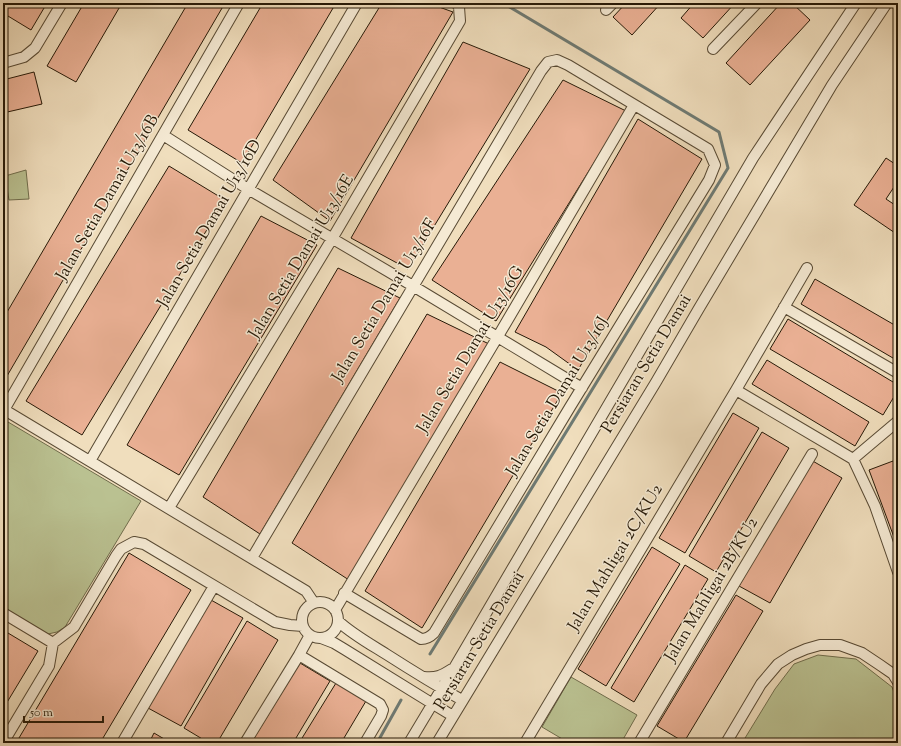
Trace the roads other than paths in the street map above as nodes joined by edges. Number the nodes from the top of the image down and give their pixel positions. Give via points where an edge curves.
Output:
1 (62, 3) edge
2 (240, 3) edge
3 (357, 3) edge
4 (456, 3) edge
5 (757, 3) edge
6 (856, 3) edge
7 (887, 3) edge
8 (714, 49) dead end
9 (3, 63) edge
10 (634, 105) junction
11 (163, 135) junction
12 (248, 190) junction
13 (332, 239) junction
14 (807, 268) dead end
15 (412, 286) junction
16 (784, 307) junction
17 (497, 338) junction
18 (898, 374) edge
19 (582, 388) junction
20 (736, 390) junction
21 (4, 410) edge
22 (898, 421) edge
23 (812, 454) dead end
24 (853, 459) junction
25 (90, 461) junction
26 (169, 508) junction
27 (252, 558) junction
28 (898, 572) edge
29 (214, 586) junction
30 (344, 593) junction
31 (314, 603) junction
32 (335, 610) junction
33 (3, 614) edge
34 (338, 621) junction
35 (303, 626) junction
36 (310, 635) junction
37 (321, 638) junction
38 (53, 643) junction
39 (299, 655) junction
40 (454, 668) junction
41 (424, 678) junction
42 (898, 682) edge
43 (442, 688) junction
44 (462, 700) junction
45 (433, 704) junction
46 (453, 716) junction
47 (4, 743) edge
48 (122, 743) edge
49 (244, 743) edge
50 (365, 743) edge
51 (409, 743) edge
52 (437, 743) edge
53 (525, 743) edge
54 (639, 743) edge
55 (726, 743) edge

1 - 9 street via 35,48 24,57
2 - 11 street, Jalan Setia Damai U13/16B
3 - 12 street, Jalan Setia Damai U13/16D
4 - 13 street, Jalan Setia Damai U13/16E via 459,7 460,21
5 - 8 street
6 - 40 street, Persiaran Setia Damai via 753,158
7 - 44 street, Persiaran Setia Damai via 832,85 656,382
10 - 15 street, Jalan Setia Damai U13/16F via 568,65 557,60 548,62
10 - 17 street, Jalan Setia Damai U13/16G
10 - 19 street, Jalan Setia Damai U13/16J via 708,149 715,164 710,180
11 - 12 street
11 - 21 street, Jalan Setia Damai U13/16B
12 - 13 street
12 - 25 street, Jalan Setia Damai U13/16D
13 - 15 street
13 - 26 street, Jalan Setia Damai U13/16E
14 - 16 street, Jalan Mahligai 2C/KU2
15 - 17 street
15 - 27 street, Jalan Setia Damai U13/16F
16 - 18 street
16 - 20 street, Jalan Mahligai 2C/KU2
17 - 19 street
17 - 30 street, Jalan Setia Damai U13/16G
19 - 30 street, Jalan Setia Damai U13/16J via 434,633 428,638 421,638
20 - 24 street
20 - 53 street, Jalan Mahligai 2C/KU2
21 - 25 street
22 - 24 street
23 - 54 street, Jalan Mahligai 2B/KU2
24 - 28 street via 875,506
25 - 26 street
26 - 27 street
27 - 31 street via 306,591
29 - 35 street via 275,622
29 - 38 street via 144,544 134,542 121,549 116,556 74,627
29 - 48 street
30 - 32 street, Jalan Setia Damai U13/16G
31 - 32 street via 326,603
31 - 35 street via 305,610
32 - 34 street
33 - 38 street
34 - 37 street via 331,634
34 - 41 street
35 - 36 street
36 - 37 street
36 - 39 street
37 - 45 street via 344,648
38 - 47 street via 49,666
39 - 49 street
39 - 50 street via 380,704 383,710 381,716
40 - 41 street via 434,678
40 - 43 street, Persiaran Setia Damai
41 - 43 street
42 - 55 street via 893,674 880,665 840,645 820,645 806,649 778,664 761,684
43 - 44 street
43 - 45 street, Persiaran Setia Damai
44 - 46 street, Persiaran Setia Damai
45 - 46 street
45 - 51 street, Persiaran Setia Damai
46 - 52 street, Persiaran Setia Damai

